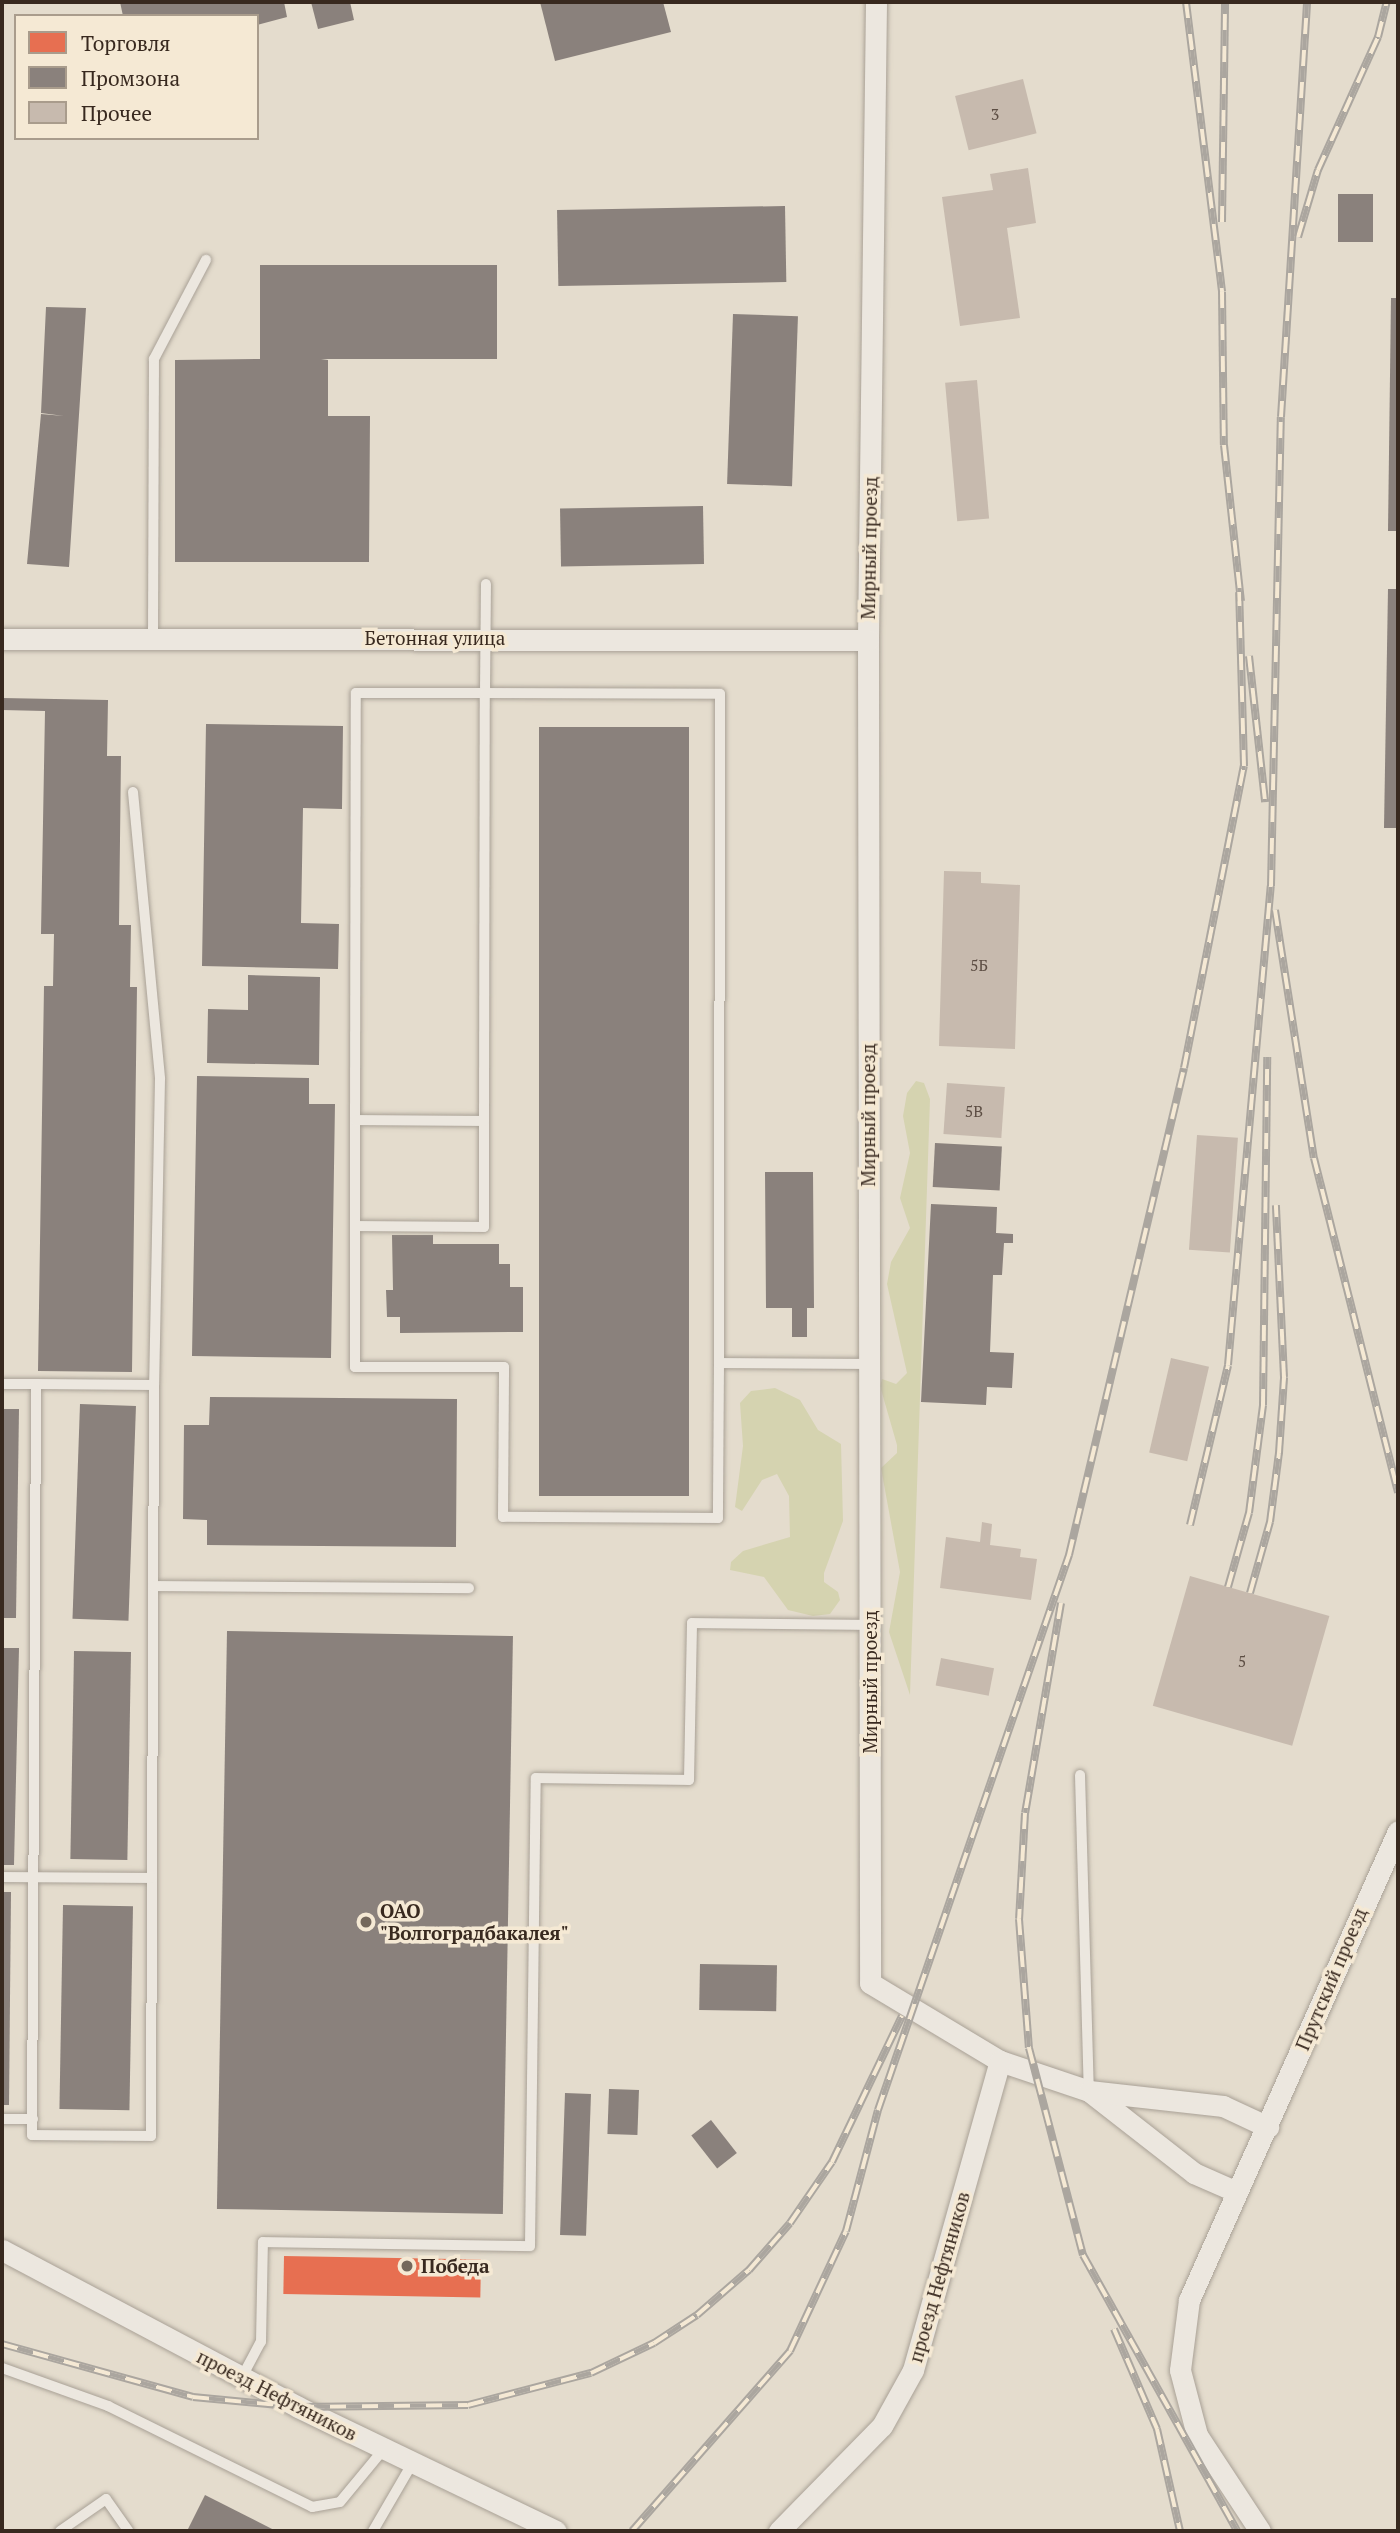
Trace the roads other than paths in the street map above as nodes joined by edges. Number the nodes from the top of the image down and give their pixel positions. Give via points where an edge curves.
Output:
1 (876, 2) edge
2 (206, 260) dead end
3 (486, 584) dead end
4 (153, 638) junction
5 (485, 638) junction
6 (2, 639) edge
7 (868, 640) junction
8 (485, 693) junction
9 (133, 792) dead end
10 (355, 1120) junction
11 (484, 1121) junction
12 (355, 1226) junction
13 (719, 1363) junction
14 (868, 1364) junction
15 (2, 1384) edge
16 (36, 1384) junction
17 (154, 1385) junction
18 (153, 1586) junction
19 (470, 1588) dead end
20 (870, 1625) junction
21 (1080, 1775) dead end
22 (1398, 1832) edge
23 (2, 1877) edge
24 (34, 1877) junction
25 (152, 1878) junction
26 (1000, 2061) junction
27 (1089, 2091) junction
28 (2, 2119) edge
29 (33, 2119) junction
30 (1268, 2127) junction
31 (1237, 2192) junction
32 (2, 2250) edge
33 (2, 2368) edge
34 (243, 2377) junction
35 (383, 2450) junction
36 (412, 2464) junction
37 (60, 2531) edge
38 (128, 2531) edge
39 (373, 2531) edge
40 (556, 2531) edge
41 (779, 2531) edge
42 (1261, 2531) edge

1 - 7 street, Мирный проезд
2 - 4 lane via 154,359
3 - 5 lane
4 - 5 street, Бетонная улица
4 - 6 street, Бетонная улица
5 - 7 street, Бетонная улица
5 - 8 lane
7 - 14 street, Мирный проезд
8 - 10 lane via 356,692
8 - 11 lane
8 - 13 lane via 720,694
9 - 17 lane via 160,1079
10 - 11 lane
10 - 12 lane
11 - 12 lane via 484,1227
12 - 13 lane via 355,1367 504,1367 503,1517 718,1518
13 - 14 lane
14 - 20 street, Мирный проезд
15 - 16 lane
16 - 17 lane
16 - 24 lane
17 - 18 lane
18 - 19 lane
18 - 25 lane
20 - 26 street, Мирный проезд via 870,1983
20 - 34 lane via 692,1623 689,1780 536,1778 530,2246 262,2242 261,2342
21 - 27 lane
22 - 30 street, Прутский проезд via 1358,1912
23 - 24 lane
24 - 25 lane
24 - 29 lane
25 - 29 lane via 151,2136 32,2135
26 - 27 street, Мирный проезд
26 - 41 street, проезд Нефтяников via 913,2370 882,2426
27 - 30 street via 1223,2106
27 - 31 street via 1194,2173
28 - 29 lane
30 - 31 street, Прутский проезд
31 - 42 street, Прутский проезд via 1189,2300 1180,2370 1196,2435
32 - 34 street, проезд Нефтяников
33 - 35 lane via 108,2406 312,2507 340,2502
34 - 35 street, проезд Нефтяников
35 - 36 street, проезд Нефтяников
36 - 39 lane
36 - 40 street, проезд Нефтяников
37 - 38 lane via 106,2499

